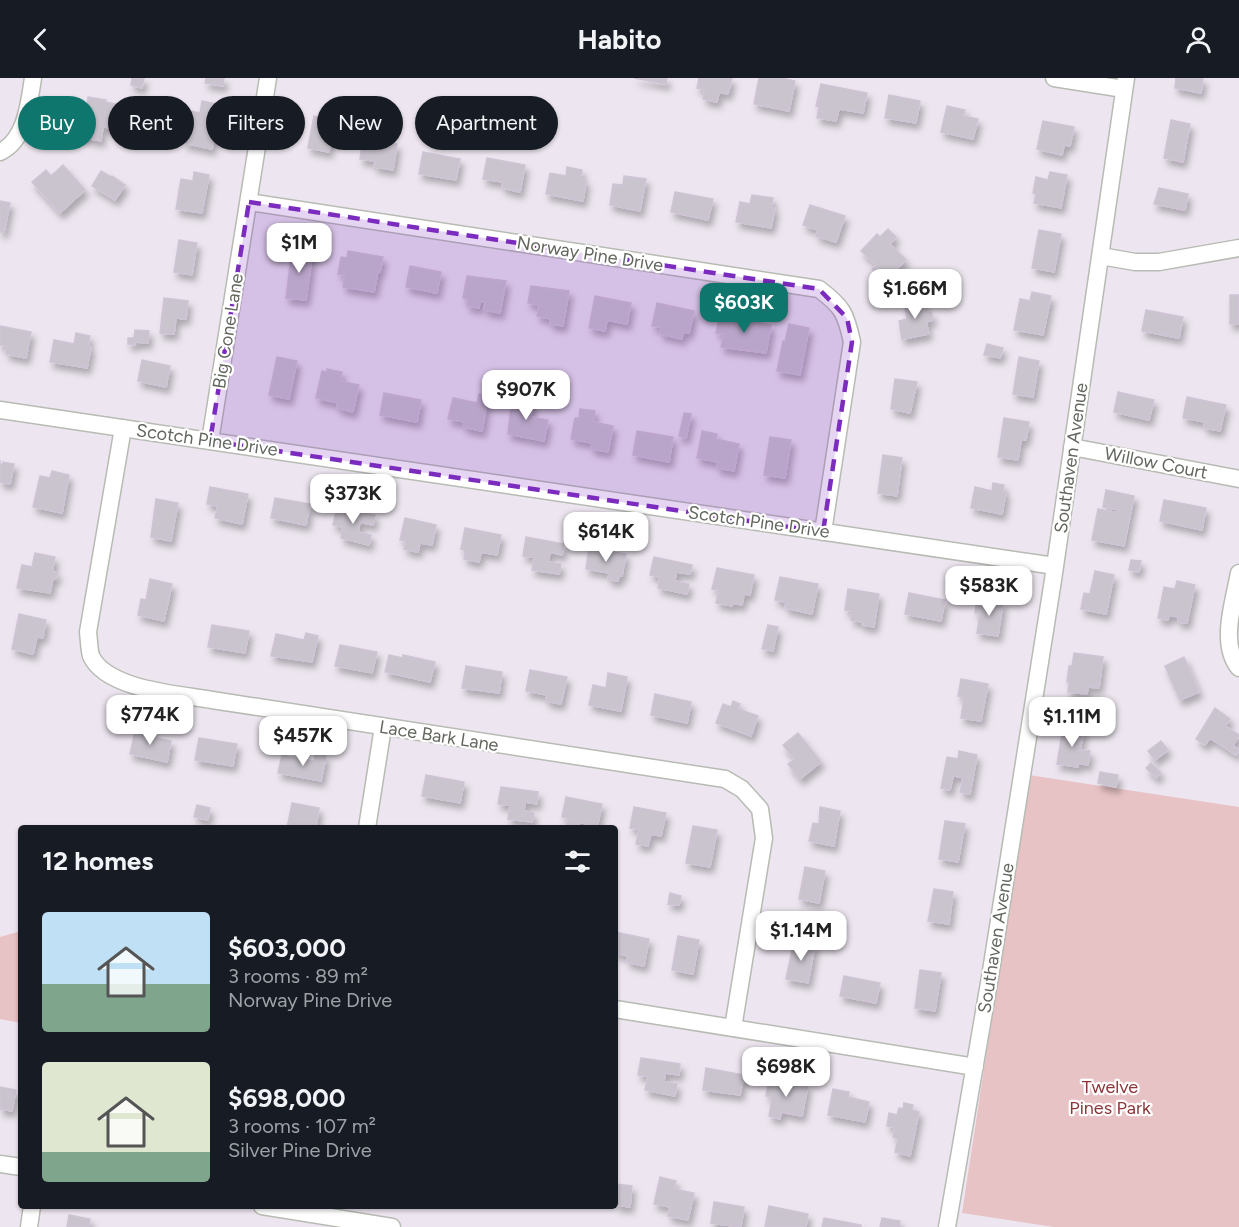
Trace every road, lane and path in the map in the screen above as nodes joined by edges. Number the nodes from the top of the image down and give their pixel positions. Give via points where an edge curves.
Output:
1 (33, 78) edge
2 (268, 78) edge
3 (1054, 78) edge
4 (1125, 84) edge
5 (0, 152) edge
6 (249, 202) junction
7 (1239, 248) edge
8 (1101, 256) junction
9 (0, 410) edge
10 (123, 428) junction
11 (210, 441) junction
12 (1072, 447) junction
13 (1239, 479) edge
14 (823, 532) junction
15 (1055, 566) junction
16 (1239, 573) edge
17 (1239, 668) edge
18 (383, 728) junction
19 (367, 825) edge
20 (618, 1009) edge
21 (733, 1028) junction
22 (975, 1067) junction
23 (0, 1164) edge
24 (18, 1167) edge
25 (32, 1209) edge
26 (281, 1209) edge
27 (29, 1227) edge
28 (392, 1227) edge
29 (947, 1227) edge

1 - 5 street via 28,111 19,133
2 - 6 street, Big Cone Lane
3 - 4 street
4 - 8 street, Southaven Avenue
6 - 11 street, Big Cone Lane
6 - 14 street, Norway Pine Drive via 819,289 836,301 847,318 852,342
7 - 8 street via 1159,262
8 - 12 street, Southaven Avenue
9 - 10 street, Scotch Pine Drive
10 - 11 street, Scotch Pine Drive
10 - 18 street, Lace Bark Lane via 88,632 91,655 101,670 135,686
11 - 14 street, Scotch Pine Drive
12 - 13 street, Willow Court
12 - 15 street, Southaven Avenue
14 - 15 street, Scotch Pine Drive
15 - 22 street, Southaven Avenue
16 - 17 street via 1229,644
18 - 19 street
18 - 21 street, Lace Bark Lane via 725,779 742,789 760,809 764,838
20 - 21 street
21 - 22 street
22 - 29 street, Southaven Avenue
23 - 24 street
25 - 27 street
26 - 28 street

